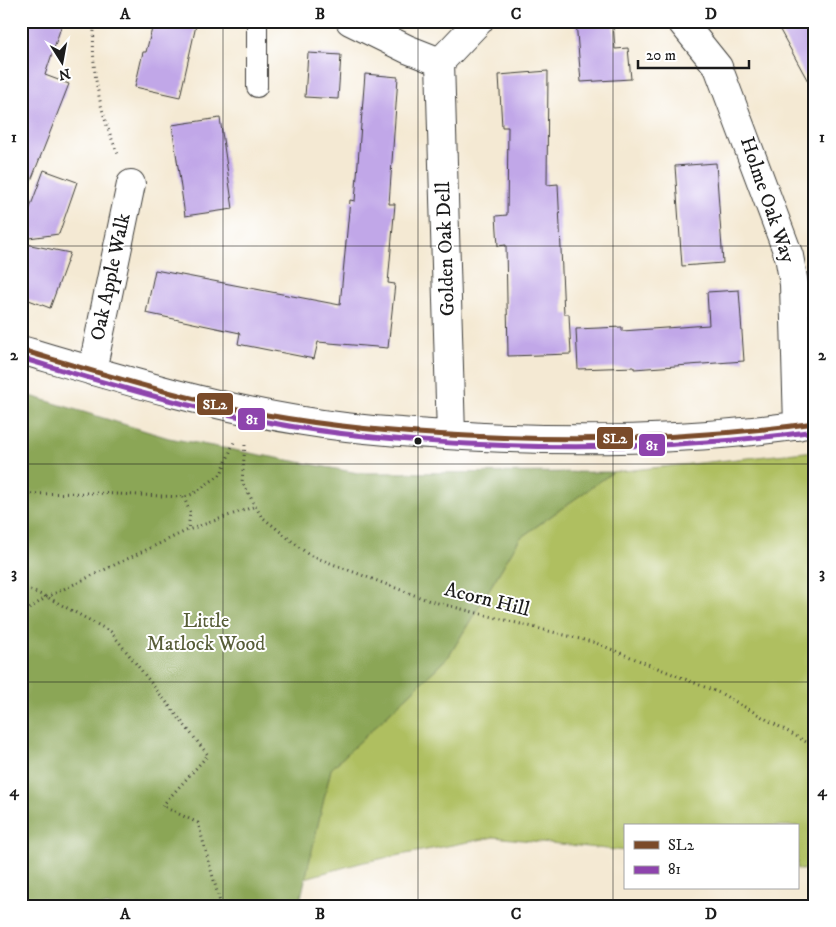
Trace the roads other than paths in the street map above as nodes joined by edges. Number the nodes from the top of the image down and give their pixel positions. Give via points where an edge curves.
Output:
1 (257, 21) edge
2 (350, 21) edge
3 (479, 21) edge
4 (681, 21) edge
5 (440, 62) junction
6 (256, 87) dead end
7 (131, 184) road end
8 (21, 350) edge
9 (92, 371) junction
10 (806, 424) edge
11 (451, 435) junction

1 - 6 lane
2 - 5 street
3 - 5 street
4 - 10 street, Holme Oak Way via 718,67 789,256
5 - 11 street, Golden Oak Dell
7 - 9 street, Oak Apple Walk
8 - 9 street
9 - 11 street via 180,395 313,422
10 - 11 street via 719,434 598,440

